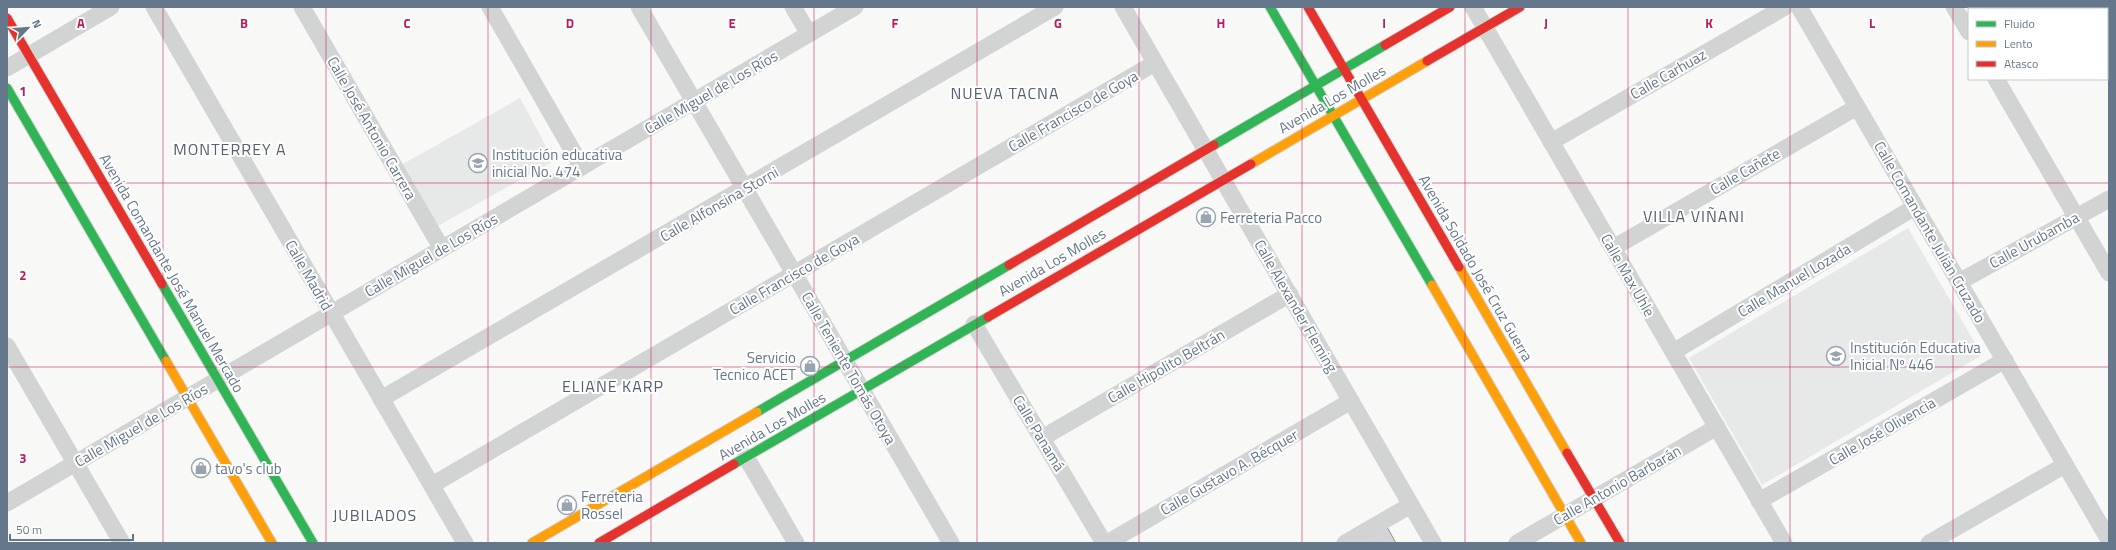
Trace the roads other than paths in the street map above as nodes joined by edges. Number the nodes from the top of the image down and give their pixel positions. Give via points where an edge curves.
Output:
1 (111, 7) edge
2 (154, 7) edge
3 (302, 7) edge
4 (490, 7) edge
5 (639, 7) edge
6 (793, 7) edge
7 (855, 7) edge
8 (1055, 7) edge
9 (1123, 7) edge
10 (1270, 7) edge
11 (1308, 7) edge
12 (1450, 7) edge
13 (1473, 7) edge
14 (1520, 7) edge
15 (1785, 7) edge
16 (1799, 7) edge
17 (1954, 7) edge
18 (7, 18) edge
19 (1485, 28) junction
20 (1968, 30) edge
21 (809, 34) junction
22 (29, 55) junction
23 (1156, 63) junction
24 (7, 68) edge
25 (1344, 69) junction
26 (1997, 80) edge
27 (1315, 86) junction
28 (7, 88) edge
29 (1361, 99) junction
30 (694, 102) junction
31 (1857, 107) junction
32 (1332, 115) junction
33 (1551, 142) junction
34 (1206, 150) junction
35 (582, 167) junction
36 (1223, 179) junction
37 (745, 189) junction
38 (2109, 199) edge
39 (1916, 207) junction
40 (2076, 217) junction
41 (1613, 248) junction
42 (442, 249) junction
43 (2109, 273) edge
44 (794, 274) junction
45 (1959, 282) junction
46 (1290, 294) junction
47 (332, 314) junction
48 (974, 324) junction
49 (7, 346) edge
50 (1673, 352) junction
51 (2005, 360) junction
52 (844, 361) junction
53 (218, 380) junction
54 (861, 390) junction
55 (188, 398) junction
56 (382, 399) junction
57 (1351, 401) junction
58 (1717, 427) junction
59 (1042, 438) junction
60 (746, 457) junction
61 (75, 464) junction
62 (2066, 465) junction
63 (432, 485) junction
64 (1594, 498) junction
65 (1759, 501) junction
66 (7, 504) edge
67 (1411, 505) junction
68 (1565, 515) junction
69 (2109, 540) edge
70 (122, 543) edge
71 (272, 543) edge
72 (313, 543) edge
73 (465, 543) edge
74 (532, 543) edge
75 (599, 543) edge
76 (796, 543) edge
77 (950, 543) edge
78 (1104, 543) edge
79 (1107, 543) edge
80 (1345, 543) edge
81 (1433, 543) edge
82 (1517, 543) edge
83 (1581, 543) edge
84 (1620, 543) edge
85 (1784, 543) edge
86 (1929, 543) edge

1 - 22 street
2 - 47 street, Calle Madrid
3 - 42 street, Calle José Antonio Carrera
4 - 35 street
5 - 30 street, Calle Teniente Tomás Otoya
6 - 21 street
7 - 21 street, Calle Miguel de Los Ríos
8 - 37 street, Calle Alfonsina Storni
9 - 23 street, Calle Alexander Fleming
10 - 27 street
11 - 25 street, Avenida Soldado José Cruz Guerra
12 - 25 street, Avenida Los Molles
13 - 19 street, Calle Max Uhle
14 - 19 street, Avenida Los Molles
15 - 33 street, Calle Carhuaz
16 - 31 street, Calle Comandante Julián Cruzado
17 - 20 street
18 - 22 street, Avenida Comandante José Manuel Mercado
19 - 29 street, Avenida Los Molles
19 - 33 street, Calle Max Uhle
21 - 30 street, Calle Miguel de Los Ríos
22 - 24 street
22 - 53 street, Avenida Comandante José Manuel Mercado
23 - 34 street, Calle Alexander Fleming
23 - 44 street, Calle Francisco de Goya
25 - 27 street, Avenida Los Molles
25 - 29 street, Avenida Soldado José Cruz Guerra
26 - 40 street
27 - 32 street
27 - 34 street, Avenida Los Molles
28 - 55 street
29 - 32 street, Avenida Los Molles
29 - 64 street, Avenida Soldado José Cruz Guerra
30 - 35 street, Calle Miguel de Los Ríos
30 - 37 street, Calle Teniente Tomás Otoya
31 - 39 street, Calle Comandante Julián Cruzado
31 - 41 street, Calle Cañete
32 - 36 street, Avenida Los Molles
32 - 68 street
33 - 41 street, Calle Max Uhle
34 - 36 street, Calle Alexander Fleming
34 - 52 street, Avenida Los Molles
35 - 42 street, Calle Miguel de Los Ríos
36 - 46 street, Calle Alexander Fleming
36 - 48 street, Avenida Los Molles
37 - 44 street, Calle Teniente Tomás Otoya
37 - 56 street, Calle Alfonsina Storni
38 - 40 street, Calle Urubamba
39 - 45 street, Calle Comandante Julián Cruzado
39 - 50 street, Calle Manuel Lozada
40 - 43 street
40 - 45 street, Calle Urubamba
41 - 50 street, Calle Max Uhle
42 - 47 street, Calle Miguel de Los Ríos
44 - 52 street, Calle Teniente Tomás Otoya
44 - 63 street, Calle Francisco de Goya
45 - 51 street, Calle Comandante Julián Cruzado
46 - 57 street, Calle Alexander Fleming
46 - 59 street, Calle Hipolito Beltrán
47 - 53 street, Calle Miguel de Los Ríos
47 - 56 street, Calle Madrid
48 - 54 street, Avenida Los Molles
48 - 59 street, Calle Panamá
49 - 61 street
50 - 58 street, Calle Max Uhle
51 - 62 street, Calle Comandante Julián Cruzado
51 - 65 street, Calle José Olivencia
52 - 54 street, Calle Teniente Tomás Otoya
52 - 74 street, Avenida Los Molles
53 - 55 street, Calle Miguel de Los Ríos
53 - 72 street, Avenida Comandante José Manuel Mercado
54 - 60 street, Avenida Los Molles
54 - 77 street, Calle Teniente Tomás Otoya
55 - 61 street, Calle Miguel de Los Ríos
55 - 71 street
56 - 63 street, Calle Madrid
57 - 67 street, Calle Alexander Fleming
57 - 79 street, Calle Gustavo A. Bécquer
58 - 64 street, Calle Antonio Barbarán
58 - 65 street, Calle Max Uhle
59 - 78 street, Calle Panamá
60 - 75 street, Avenida Los Molles
60 - 76 street
61 - 66 street, Calle Miguel de Los Ríos
61 - 70 street
62 - 69 street, Calle Comandante Julián Cruzado
62 - 86 street
63 - 73 street, Calle Madrid
64 - 68 street, Calle Antonio Barbarán
64 - 84 street, Avenida Soldado José Cruz Guerra
65 - 85 street, Calle Max Uhle
67 - 80 street
67 - 81 street, Calle Alexander Fleming
68 - 82 street, Calle Antonio Barbarán
68 - 83 street

